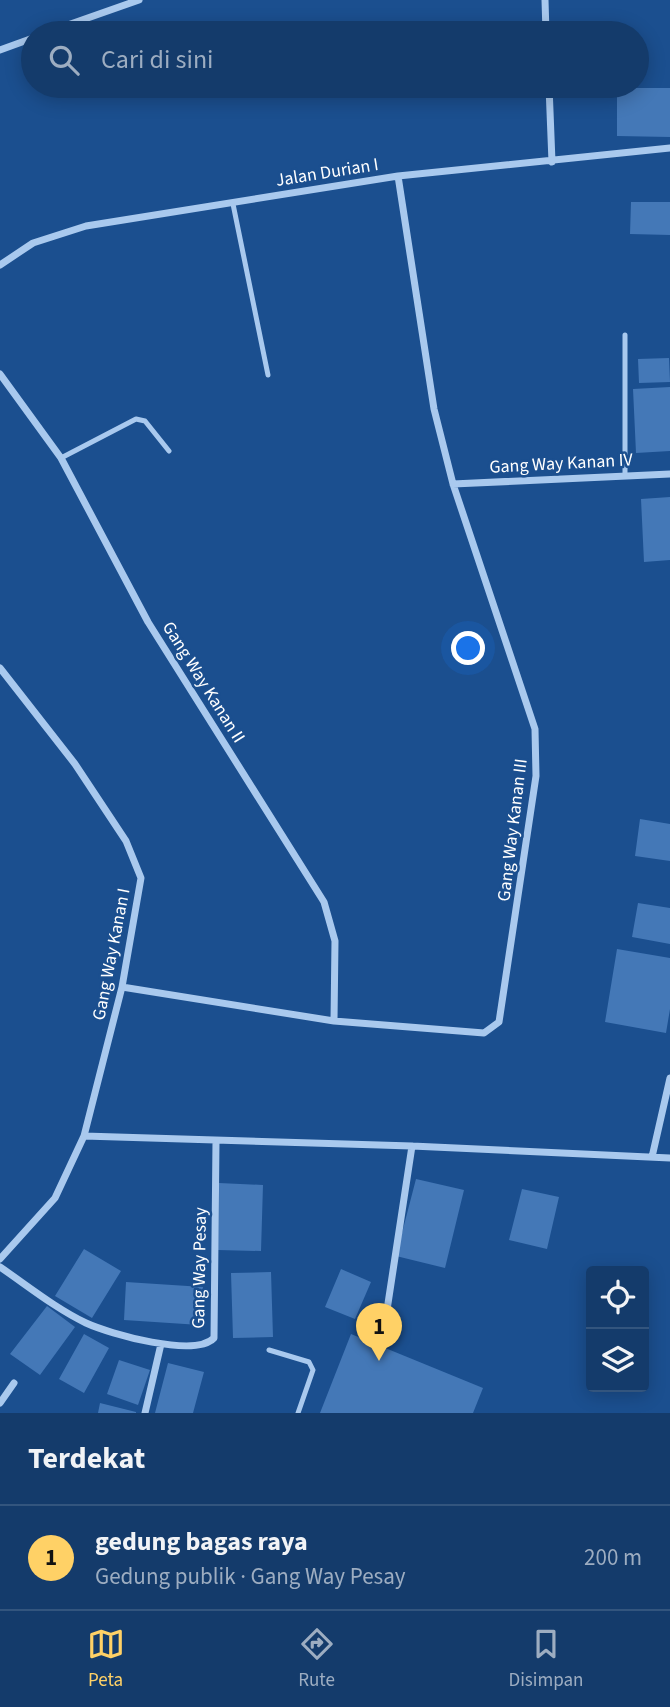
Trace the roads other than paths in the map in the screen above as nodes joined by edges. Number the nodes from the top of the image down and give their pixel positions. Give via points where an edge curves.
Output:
1 (139, 0) edge
2 (545, 0) edge
3 (79, 21) edge
4 (546, 21) edge
5 (21, 42) edge
6 (0, 50) edge
7 (549, 98) edge
8 (670, 148) edge
9 (552, 162) junction
10 (398, 176) junction
11 (233, 204) junction
12 (0, 265) edge
13 (625, 334) dead end
14 (0, 374) edge
15 (268, 375) dead end
16 (169, 452) dead end
17 (61, 458) junction
18 (670, 474) edge
19 (625, 476) junction
20 (453, 484) junction
21 (0, 668) edge
22 (122, 988) junction
23 (334, 1021) junction
24 (670, 1078) edge
25 (84, 1136) junction
26 (216, 1141) junction
27 (412, 1146) junction
28 (652, 1157) junction
29 (670, 1158) edge
30 (0, 1259) edge
31 (0, 1266) edge
32 (387, 1310) dead end
33 (161, 1344) junction
34 (269, 1350) dead end
35 (14, 1383) dead end
36 (0, 1403) edge
37 (145, 1413) edge
38 (298, 1413) edge

1 - 3 street
2 - 4 street
5 - 6 street
7 - 9 street
8 - 9 street, Jalan Durian I
9 - 10 street, Jalan Durian I
10 - 11 street, Jalan Durian I
10 - 20 street, Gang Way Kanan III via 434,409
11 - 12 street, Jalan Durian I via 86,226 33,243
11 - 15 lane
13 - 19 lane
14 - 17 street, Gang Way Kanan II
16 - 17 lane via 145,421 136,419
17 - 23 street, Gang Way Kanan II via 148,622 324,902 335,941
18 - 19 street, Gang Way Kanan IV
19 - 20 street, Gang Way Kanan IV
20 - 23 street, Gang Way Kanan III via 538,745 504,1005 499,1022 484,1033
21 - 22 street, Gang Way Kanan I via 75,764 138,864 141,891
22 - 23 street, Gang Way Kanan III
22 - 25 street, Gang Way Kanan I
24 - 28 street
25 - 26 street
25 - 30 street, Gang Way Kanan I via 55,1198
26 - 27 street
26 - 33 street, Gang Way Pesay via 214,1338 200,1347
27 - 28 street
27 - 32 street
28 - 29 street
31 - 33 street, Gang Way Pesay via 87,1324
33 - 37 street
34 - 38 lane via 309,1362 313,1370
35 - 36 street

